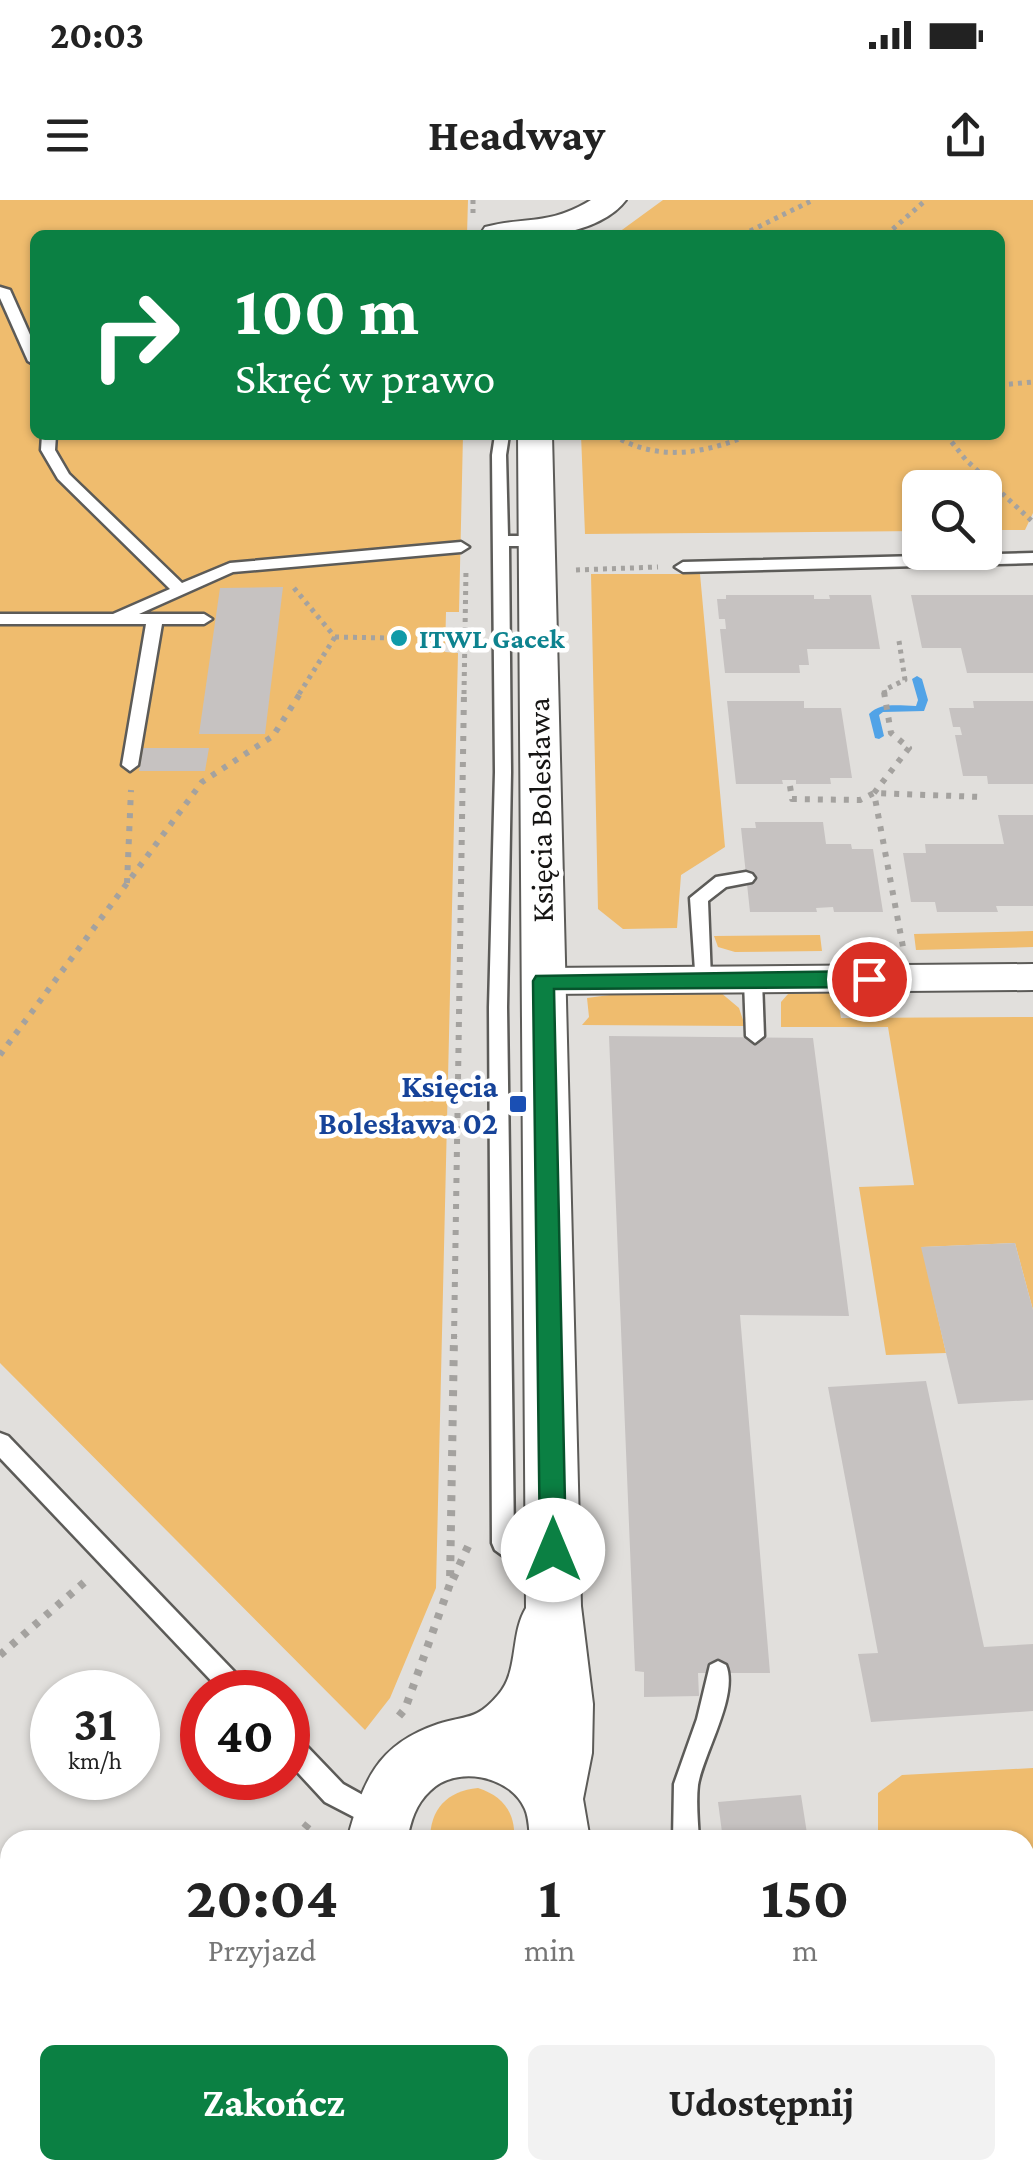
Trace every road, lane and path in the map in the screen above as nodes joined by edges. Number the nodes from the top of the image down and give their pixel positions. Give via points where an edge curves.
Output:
1 (499, 200) edge
2 (528, 200) edge
3 (611, 200) edge
4 (814, 200) edge
5 (926, 200) edge
6 (496, 230) edge
7 (529, 230) edge
8 (546, 230) edge
9 (752, 230) edge
10 (892, 230) edge
11 (3, 290) dead end
12 (30, 349) edge
13 (1033, 382) edge
14 (1005, 385) edge
15 (49, 440) edge
16 (501, 440) edge
17 (534, 440) edge
18 (622, 440) edge
19 (731, 440) edge
20 (950, 440) edge
21 (1033, 522) edge
22 (518, 541) junction
23 (464, 554) joint
24 (1033, 558) edge
25 (275, 564) junction
26 (683, 567) joint
27 (578, 568) dead end
28 (179, 590) junction
29 (119, 617) junction
30 (155, 618) junction
31 (204, 618) dead end
32 (0, 619) edge
33 (334, 637) junction
34 (390, 638) dead end
35 (900, 642) dead end
36 (130, 765) joint
37 (790, 786) dead end
38 (874, 794) junction
39 (982, 797) dead end
40 (746, 878) dead end
41 (127, 883) junction
42 (1033, 977) edge
43 (908, 978) junction
44 (702, 980) junction
45 (753, 980) junction
46 (543, 981) junction
47 (755, 1036) dead end
48 (0, 1055) edge
49 (0, 1443) edge
50 (111, 1560) junction
51 (553, 1594) junction
52 (0, 1656) edge
53 (217, 1670) edge
54 (718, 1673) dead end
55 (393, 1723) dead end
56 (486, 1746) junction
57 (310, 1766) edge
58 (363, 1817) edge
59 (556, 1820) edge
60 (325, 1830) edge
61 (686, 1830) edge

1 - 6 street
2 - 7 street
3 - 8 street via 576,223
4 - 9 path
5 - 10 path
11 - 12 lane
13 - 14 path
15 - 28 lane via 63,476
16 - 22 lane via 498,455
17 - 22 street, Księcia Bolesława
18 - 19 path via 647,454
20 - 21 path
22 - 46 street, Księcia Bolesława
22 - 51 lane via 498,1007 502,1542
23 - 25 lane
23 - 55 path via 450,1584
24 - 26 lane
25 - 28 lane via 230,568
25 - 33 path
26 - 27 path
28 - 29 lane
29 - 30 lane
29 - 32 lane
30 - 31 lane
30 - 36 lane
33 - 34 path
33 - 41 path via 272,736 202,782
35 - 38 path via 905,680 884,690 891,733 909,748
36 - 41 path
37 - 38 path via 792,799 860,800
38 - 39 path
38 - 43 path
40 - 44 lane via 722,881 699,898
41 - 48 path
42 - 43 street
43 - 45 street
44 - 45 street
44 - 46 street
45 - 47 lane
46 - 51 street, Księcia Bolesława
49 - 50 lane
50 - 52 path
50 - 53 lane
51 - 56 street, Księcia Bolesława via 523,1711
51 - 59 street, Księcia Bolesława via 565,1681
54 - 61 lane via 686,1784
56 - 58 street via 451,1747 419,1760
56 - 59 street via 525,1766
57 - 58 lane
58 - 60 path

